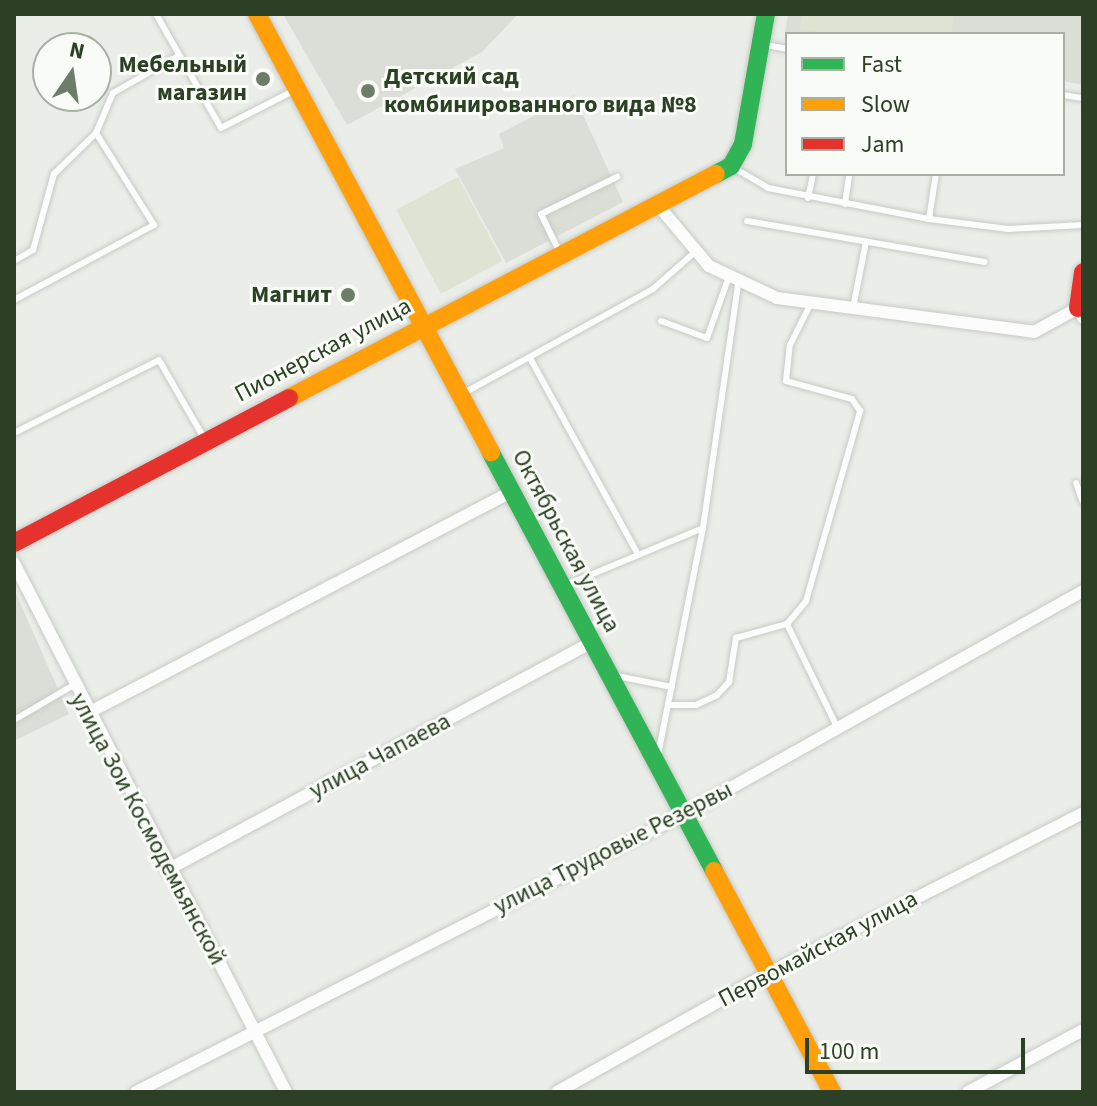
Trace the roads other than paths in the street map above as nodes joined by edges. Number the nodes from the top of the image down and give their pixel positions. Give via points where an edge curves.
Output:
1 (156, 14) edge
2 (257, 14) edge
3 (766, 14) edge
4 (761, 44) junction
5 (785, 49) edge
6 (178, 56) junction
7 (298, 88) junction
8 (96, 133) junction
9 (731, 166) junction
10 (813, 176) edge
11 (849, 176) edge
12 (936, 176) edge
13 (617, 177) dead end
14 (808, 198) junction
15 (657, 204) junction
16 (845, 204) junction
17 (929, 219) junction
18 (747, 221) dead end
19 (1083, 225) edge
20 (866, 242) junction
21 (696, 250) junction
22 (560, 253) junction
23 (14, 261) edge
24 (984, 262) dead end
25 (1083, 272) edge
26 (733, 282) junction
27 (14, 300) edge
28 (811, 303) junction
29 (853, 308) junction
30 (1081, 311) edge
31 (661, 321) dead end
32 (424, 325) junction
33 (530, 358) junction
34 (461, 394) junction
35 (14, 433) edge
36 (205, 439) junction
37 (1076, 483) dead end
38 (512, 491) junction
39 (1083, 502) edge
40 (703, 528) junction
41 (14, 543) edge
42 (636, 551) junction
43 (14, 563) edge
44 (563, 586) junction
45 (1083, 591) edge
46 (787, 624) junction
47 (592, 642) junction
48 (610, 675) junction
49 (72, 686) junction
50 (672, 687) junction
51 (668, 705) junction
52 (88, 713) junction
53 (14, 720) edge
54 (838, 729) junction
55 (657, 762) junction
56 (1083, 813) edge
57 (684, 814) junction
58 (167, 870) junction
59 (769, 973) junction
60 (256, 1030) junction
61 (1083, 1030) edge
62 (136, 1092) edge
63 (286, 1092) edge
64 (557, 1092) edge
65 (832, 1092) edge
66 (968, 1092) edge

1 - 6 lane
2 - 7 street, Октябрьская улица
3 - 4 street
4 - 5 lane
4 - 9 street via 743,144
6 - 7 lane via 221,128
6 - 8 lane via 113,93
7 - 32 street, Октябрьская улица
8 - 23 lane via 54,174 33,250
8 - 27 lane via 154,225
9 - 14 lane via 768,188
9 - 15 street, Пионерская улица
10 - 14 lane
11 - 16 lane
12 - 17 lane
13 - 22 lane via 541,214
14 - 16 lane
15 - 21 street
15 - 22 street, Пионерская улица
16 - 17 lane
17 - 19 lane via 1008,229
18 - 20 lane
20 - 24 lane
20 - 29 lane
21 - 26 street
21 - 33 lane via 653,289
22 - 32 street, Пионерская улица
25 - 30 street
26 - 28 street
26 - 31 lane via 707,338
26 - 40 lane
28 - 29 street
28 - 46 lane via 790,345 786,381 852,399 860,411 806,601
29 - 30 street via 1034,332
32 - 34 street, Октябрьская улица
32 - 36 street, Пионерская улица
33 - 34 lane
33 - 42 lane
34 - 38 street, Октябрьская улица
35 - 36 lane via 159,360
36 - 41 street, Пионерская улица
37 - 39 lane
38 - 44 street, Октябрьская улица
38 - 52 street
40 - 42 lane
40 - 50 lane
42 - 44 lane
43 - 49 street, улица Зои Космодемьянской
44 - 47 street, Октябрьская улица
45 - 54 street, улица Трудовые Резервы
46 - 51 lane via 736,638 729,682 717,695 696,705
46 - 54 lane
47 - 48 street, Октябрьская улица
47 - 58 street, улица Чапаева
48 - 50 lane
48 - 55 street, Октябрьская улица
49 - 52 street, улица Зои Космодемьянской
49 - 53 lane
50 - 51 lane
51 - 55 lane
52 - 58 street, улица Зои Космодемьянской
54 - 57 street, улица Трудовые Резервы
55 - 57 street, Октябрьская улица
56 - 59 street, Первомайская улица
57 - 59 street, Октябрьская улица
57 - 60 street, улица Трудовые Резервы
58 - 60 street, улица Зои Космодемьянской
59 - 64 street, Первомайская улица
59 - 65 street, Октябрьская улица
60 - 62 street, улица Трудовые Резервы
60 - 63 street, улица Зои Космодемьянской
61 - 66 street

